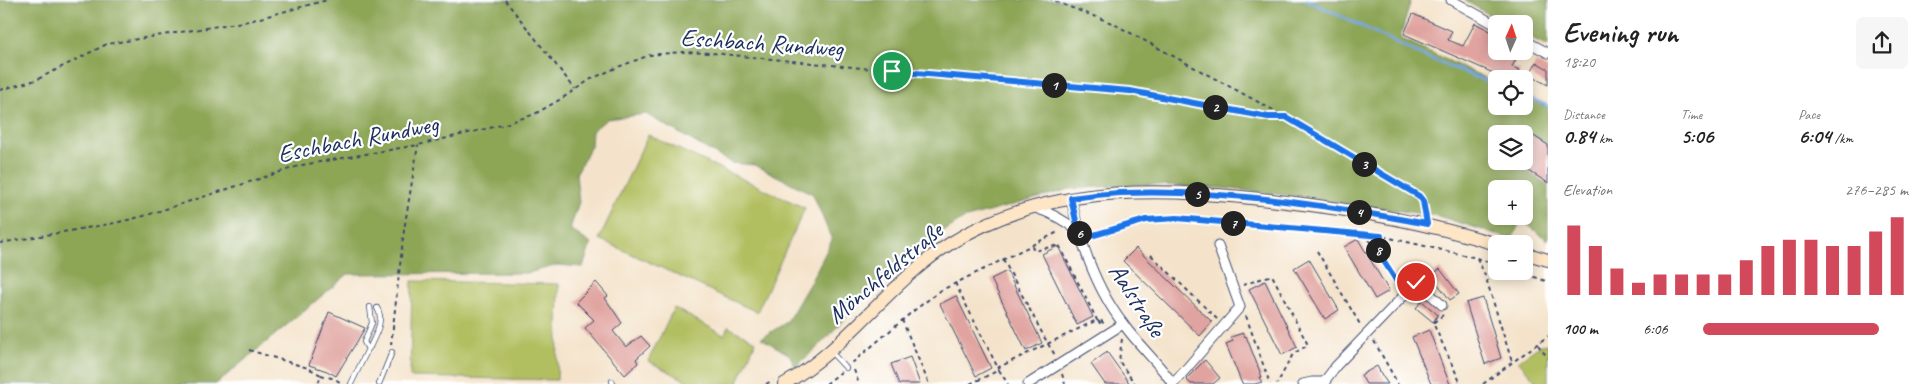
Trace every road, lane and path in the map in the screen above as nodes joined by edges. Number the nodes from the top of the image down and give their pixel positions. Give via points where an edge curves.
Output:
1 (327, 0) edge
2 (505, 0) edge
3 (1050, 0) edge
4 (1451, 0) edge
5 (1488, 20) edge
6 (1533, 45) edge
7 (1548, 53) edge
8 (575, 89) junction
9 (0, 90) edge
10 (1286, 117) junction
11 (418, 145) junction
12 (1071, 198) junction
13 (1032, 207) junction
14 (1427, 224) junction
15 (1058, 232) dead end
16 (1079, 235) junction
17 (1381, 236) junction
18 (1369, 239) dead end
19 (1488, 242) edge
20 (0, 243) edge
21 (1032, 246) junction
22 (1218, 246) dead end
23 (1317, 251) dead end
24 (1378, 252) junction
25 (1150, 254) dead end
26 (1533, 256) edge
27 (1477, 258) junction
28 (1003, 259) junction
29 (1548, 260) edge
30 (1488, 261) edge
31 (1533, 276) edge
32 (1548, 282) edge
33 (955, 283) junction
34 (1233, 288) junction
35 (1405, 294) junction
36 (1442, 305) joint
37 (370, 307) dead end
38 (1240, 307) junction
39 (377, 308) dead end
40 (902, 320) junction
41 (1098, 321) junction
42 (1123, 324) junction
43 (1223, 326) junction
44 (1112, 331) junction
45 (1367, 334) junction
46 (1548, 336) edge
47 (1122, 344) dead end
48 (1049, 345) junction
49 (1538, 345) junction
50 (368, 349) junction
51 (248, 350) dead end
52 (830, 350) junction
53 (392, 352) joint
54 (1548, 358) edge
55 (1512, 362) junction
56 (846, 368) junction
57 (998, 369) junction
58 (321, 374) junction
59 (857, 376) dead end
60 (1325, 383) edge
61 (318, 384) edge
62 (343, 384) edge
63 (351, 384) edge
64 (380, 384) edge
65 (784, 384) edge
66 (826, 384) edge
67 (859, 384) edge
68 (929, 384) edge
69 (970, 384) edge
70 (1008, 384) edge
71 (1028, 384) edge
72 (1135, 384) edge
73 (1173, 384) edge
74 (1270, 384) edge
75 (1277, 384) edge
76 (1303, 384) edge
77 (1398, 384) edge
78 (1461, 384) edge
79 (1484, 384) edge

1 - 9 path via 248,21 107,44 36,80
2 - 8 path
3 - 10 path via 1112,23
4 - 5 street
6 - 7 street
8 - 10 path, Eschbach Rundweg via 591,79 650,55 696,52 1130,91 1268,117
8 - 11 path, Eschbach Rundweg via 535,114
10 - 14 path via 1419,196
11 - 20 path, Eschbach Rundweg via 302,165 144,216
11 - 53 path via 404,230
12 - 13 main road, Mönchfeldstraße
12 - 14 main road, Mönchfeldstraße via 1119,193 1218,195 1344,209
12 - 16 street, Aalstraße
13 - 16 street, Aalstraße via 1057,216
13 - 52 main road, Mönchfeldstraße via 974,229 949,244 896,286
14 - 19 main road, Mönchfeldstraße
15 - 21 path
16 - 17 path via 1146,220 1177,218
16 - 42 street, Aalstraße via 1107,298
17 - 24 path
17 - 27 path
18 - 24 path
21 - 28 path
21 - 41 path via 1034,251 1059,245
22 - 34 street
23 - 45 path
24 - 35 path
25 - 43 path
26 - 29 main road
27 - 30 path
27 - 55 path
28 - 33 path
28 - 48 path
31 - 32 path
33 - 40 path
33 - 57 path
34 - 38 street
34 - 75 path via 1272,275 1308,345 1293,354
35 - 36 street via 1416,282
35 - 45 street
36 - 78 path via 1438,308 1444,314 1433,323
37 - 50 lane via 372,323 364,342
38 - 43 street
38 - 74 path via 1246,315
39 - 50 lane via 380,324
40 - 56 path
40 - 68 path
41 - 44 path via 1100,319
41 - 48 path
42 - 44 street
42 - 73 street, Aalstraße
43 - 73 street
44 - 71 street
45 - 60 street via 1336,366
45 - 77 path
46 - 49 path
47 - 72 path via 1119,361
48 - 57 path
49 - 54 path
49 - 55 path
50 - 63 lane
51 - 58 path
52 - 56 lane
52 - 65 main road, Mönchfeldstraße
53 - 64 lane
55 - 79 path
56 - 66 path
57 - 69 path
57 - 70 path
58 - 61 path
58 - 62 path
59 - 67 path
60 - 76 street

